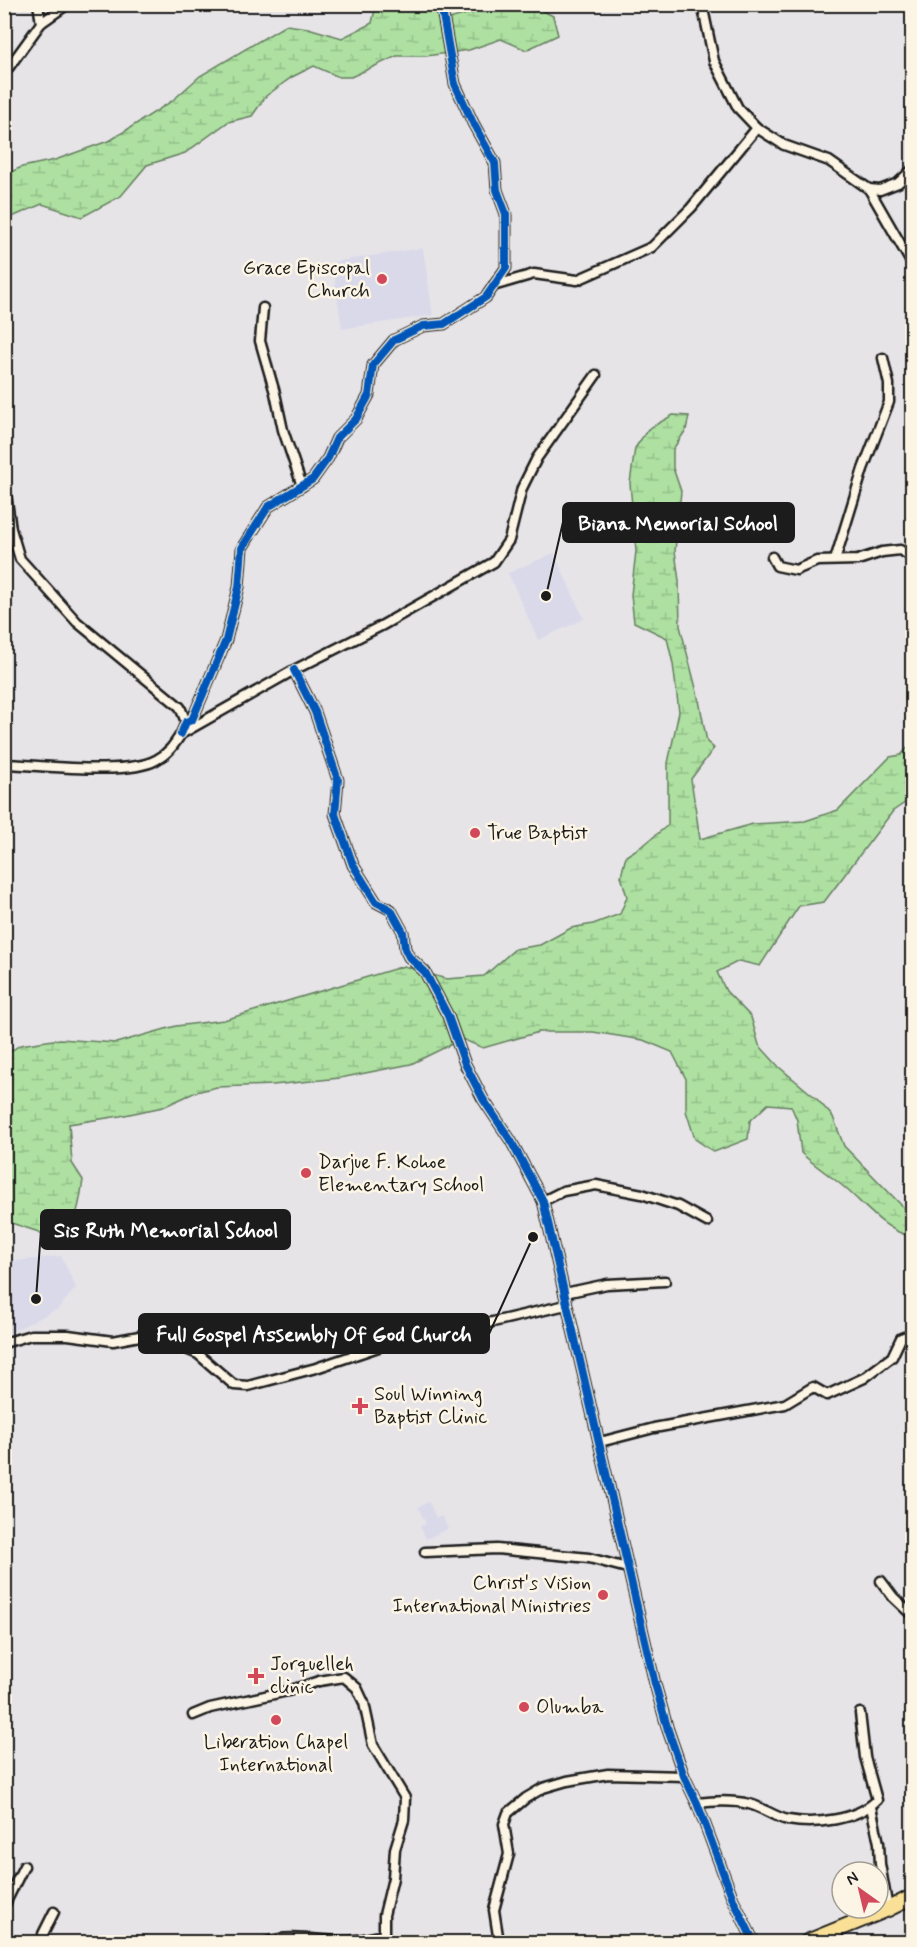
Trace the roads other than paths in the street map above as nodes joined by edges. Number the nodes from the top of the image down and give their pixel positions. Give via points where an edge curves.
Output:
1 (38, 4) edge
2 (68, 4) edge
3 (441, 4) edge
4 (702, 4) edge
5 (41, 23) junction
6 (4, 74) edge
7 (757, 128) junction
8 (912, 170) edge
9 (869, 189) junction
10 (912, 264) edge
11 (494, 286) junction
12 (263, 308) dead end
13 (883, 358) dead end
14 (596, 375) dead end
15 (4, 480) edge
16 (302, 486) junction
17 (772, 557) dead end
18 (912, 557) edge
19 (835, 560) junction
20 (294, 670) junction
21 (186, 722) junction
22 (181, 734) junction
23 (4, 764) edge
24 (543, 1201) junction
25 (707, 1222) dead end
26 (665, 1281) dead end
27 (565, 1293) junction
28 (566, 1305) junction
29 (912, 1334) edge
30 (4, 1343) edge
31 (600, 1442) junction
32 (425, 1552) dead end
33 (627, 1568) junction
34 (881, 1581) dead end
35 (912, 1615) edge
36 (860, 1713) dead end
37 (193, 1715) dead end
38 (684, 1776) junction
39 (697, 1803) junction
40 (871, 1807) junction
41 (880, 1860) edge
42 (24, 1866) dead end
43 (912, 1897) edge
44 (4, 1906) edge
45 (890, 1908) edge
46 (54, 1912) dead end
47 (861, 1920) edge
48 (45, 1942) edge
49 (267, 1942) edge
50 (499, 1942) edge
51 (754, 1942) edge
52 (807, 1942) edge

1 - 5 street
2 - 5 street
3 - 11 street via 454,84 495,163 497,190 506,214 506,268
4 - 7 street via 714,61 738,108
5 - 6 street
7 - 9 street via 784,145 829,161
7 - 11 street via 691,208 652,247 577,280 534,274
8 - 9 street via 897,183 880,190
9 - 10 street
11 - 16 street via 486,297 444,324 423,326 394,340 373,365 369,395 356,419 337,438 313,479
12 - 16 street via 260,341
13 - 19 street via 889,402
14 - 20 street via 537,458 522,488 509,540 494,562
15 - 21 street via 20,559 77,622 180,707
16 - 21 street via 268,507 242,548 239,587 226,639 192,720
17 - 19 street via 777,566 796,570 817,561
18 - 19 street via 900,550 858,560
20 - 22 street
20 - 24 street via 315,712 338,780 335,814 353,865 376,902 391,910 403,932 405,949 425,972 448,1016 483,1099
21 - 22 street
22 - 23 street via 172,749 155,762 124,769
24 - 25 street via 563,1191 596,1185 678,1206
24 - 27 street
26 - 27 street via 608,1284
27 - 28 street
28 - 30 street via 408,1337 248,1386 234,1384 198,1354 150,1334 113,1341 31,1335
28 - 31 street
29 - 31 street via 901,1338 892,1357 864,1378 827,1395 813,1387 785,1404
31 - 33 street
32 - 33 street via 497,1549 589,1558
33 - 38 street via 655,1684
34 - 35 street
36 - 40 street via 865,1757 877,1800
37 - 49 street via 344,1677 357,1688 373,1745 405,1798 404,1821 384,1915 384,1935 363,1940
38 - 39 street
38 - 50 street via 608,1774 567,1781 543,1788 508,1813 504,1824 509,1854 494,1910
39 - 40 street via 719,1800 750,1804 788,1820 815,1821 856,1814
39 - 51 street via 733,1899
40 - 41 street
42 - 44 street
43 - 45 highway
46 - 48 street via 43,1934
47 - 52 highway

